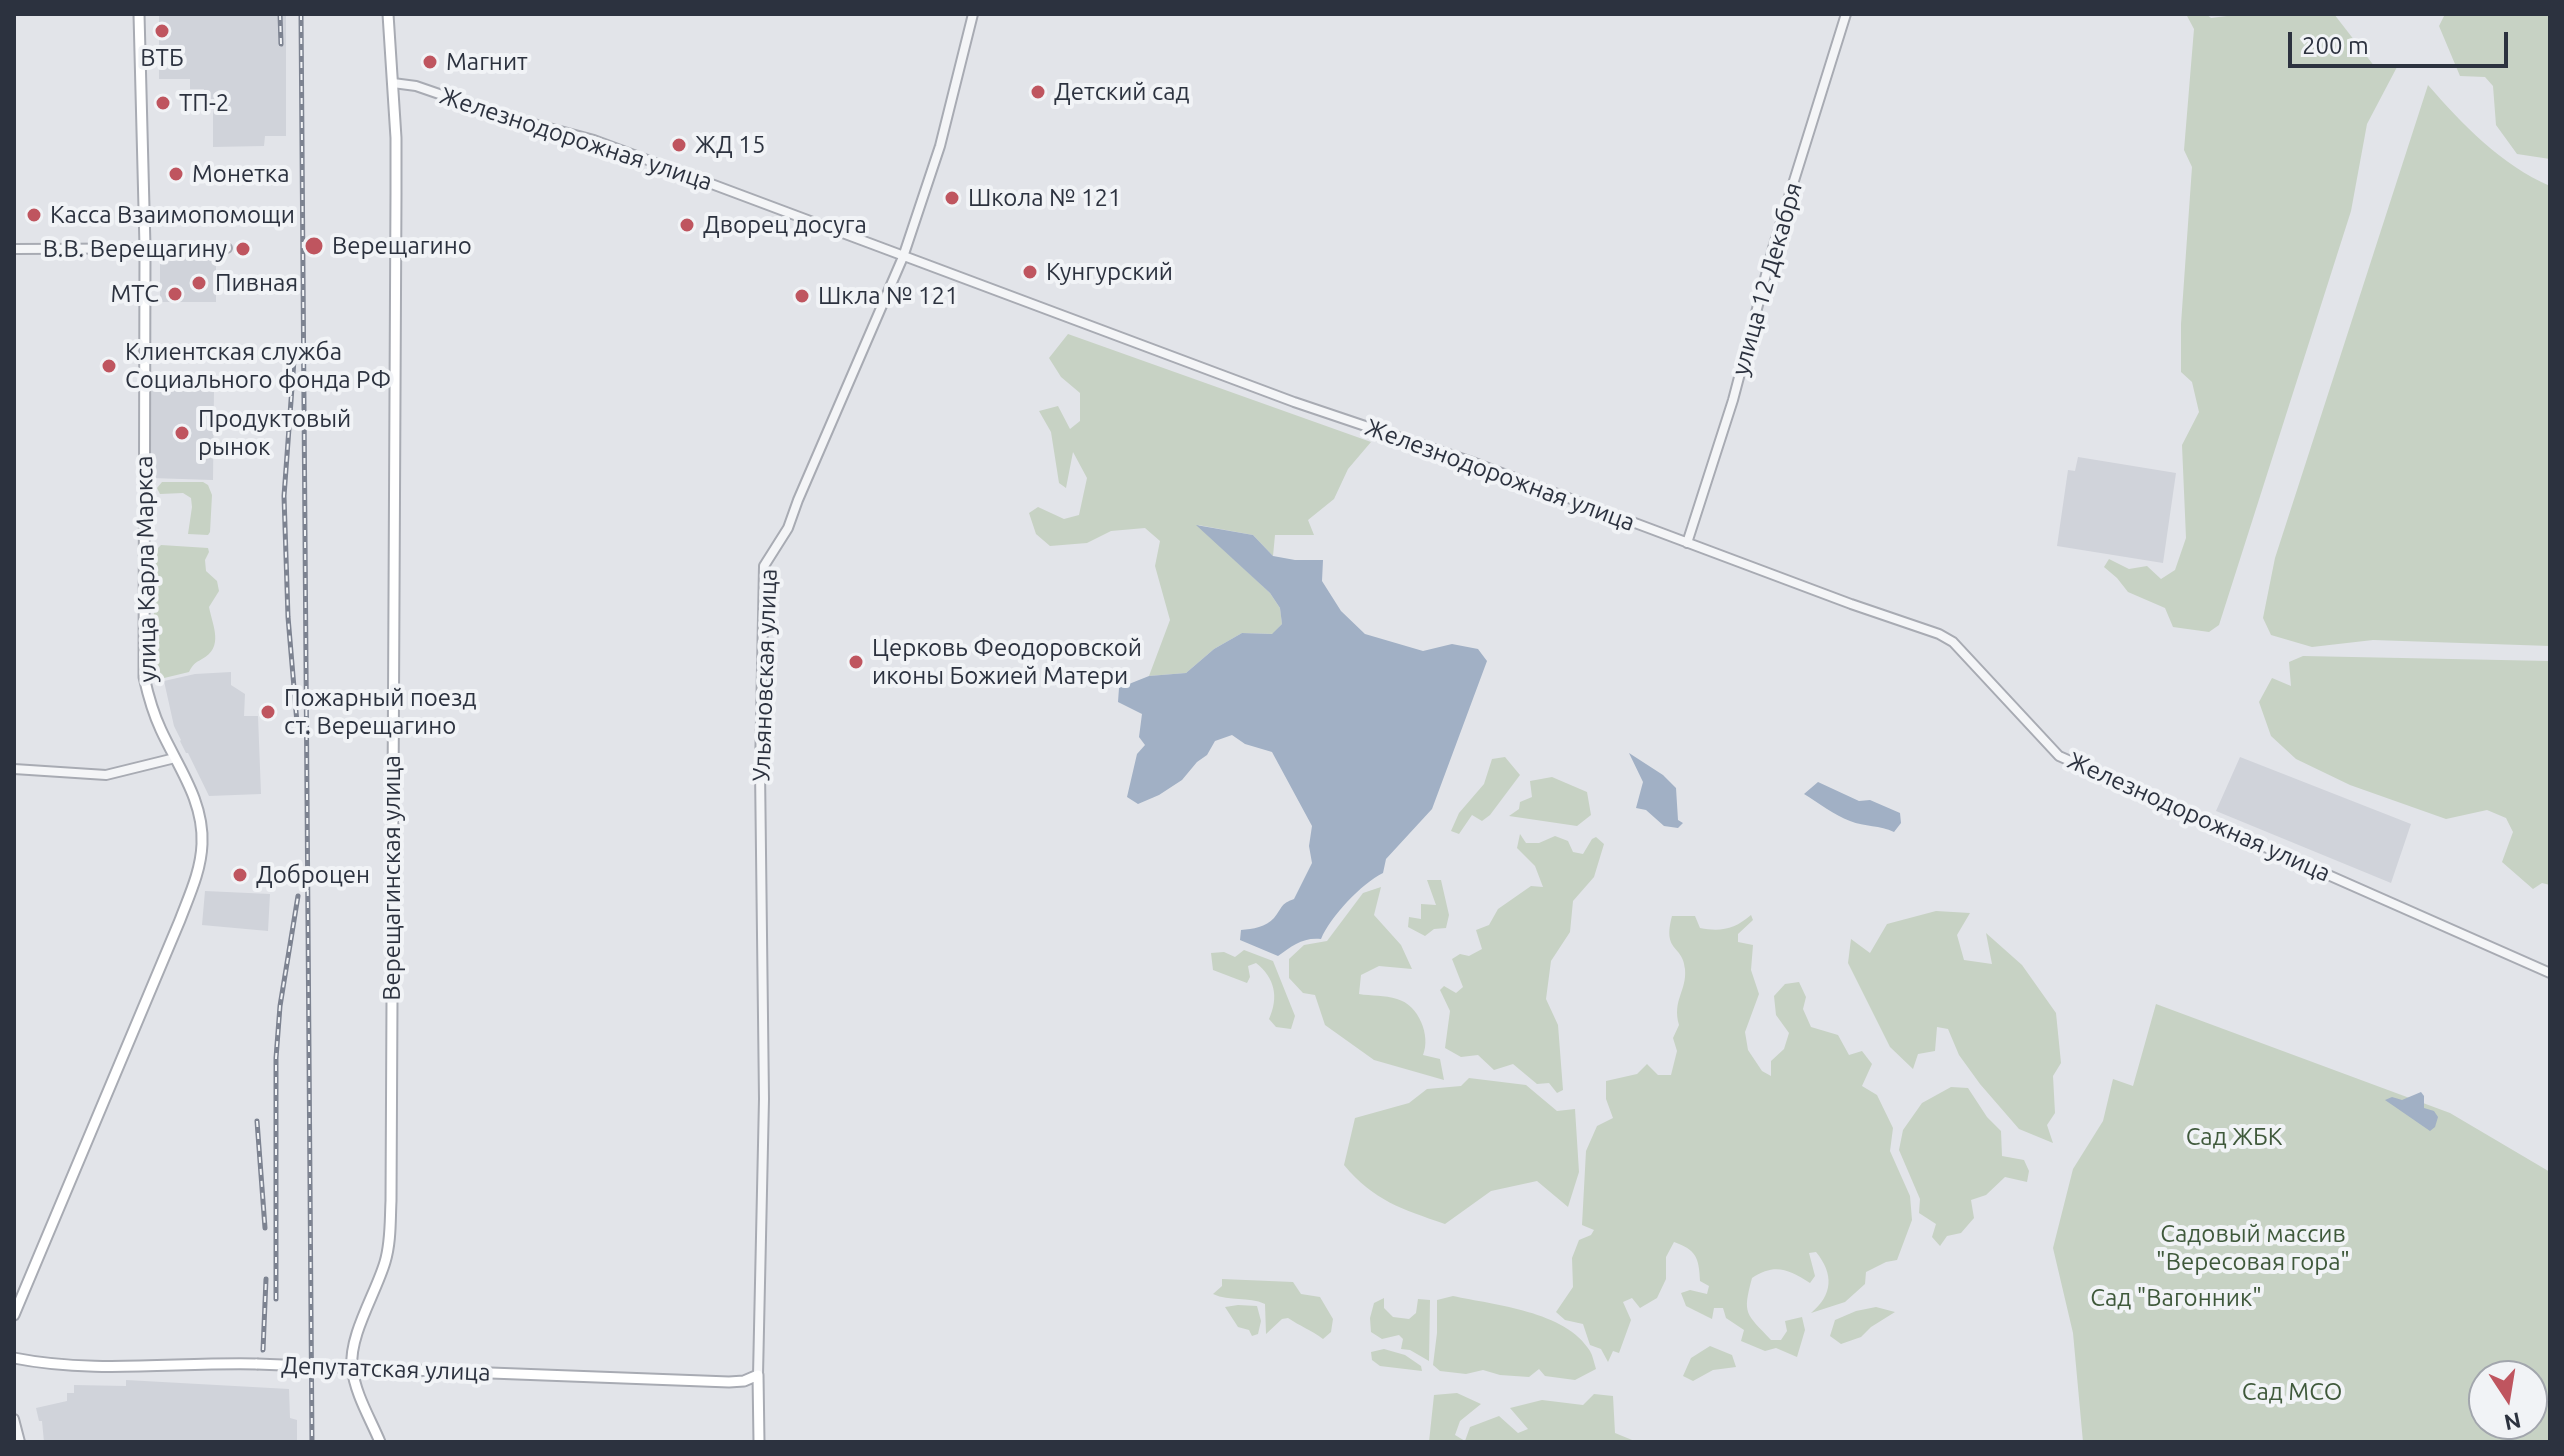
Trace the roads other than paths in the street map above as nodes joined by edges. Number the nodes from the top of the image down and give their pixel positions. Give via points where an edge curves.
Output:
1 (139, 14) edge
2 (388, 14) edge
3 (973, 14) edge
4 (1846, 14) edge
5 (393, 83) junction
6 (145, 247) junction
7 (227, 248) dead end
8 (14, 249) edge
9 (903, 257) junction
10 (1687, 543) junction
11 (175, 758) junction
12 (14, 769) edge
13 (2550, 973) edge
14 (14, 1315) edge
15 (14, 1358) edge
16 (758, 1375) junction
17 (14, 1419) edge
18 (20, 1442) edge
19 (380, 1442) edge
20 (759, 1442) edge

1 - 6 main road, улица Карла Маркса
2 - 5 main road, Верещагинская улица
3 - 9 street, Ульяновская улица via 940,146
4 - 10 street, улица 12 Декабря
5 - 9 street, Железнодорожная улица via 594,140
5 - 19 main road, Верещагинская улица via 391,1201 385,1261 352,1359 359,1396
6 - 7 street
6 - 8 street
6 - 11 main road, улица Карла Маркса via 143,661 147,693
9 - 10 street, Железнодорожная улица
9 - 16 street, Ульяновская улица via 788,528 764,566
10 - 13 street, Железнодорожная улица via 1939,634 1953,642 2059,756
11 - 12 street via 106,775
11 - 14 main road, улица Карла Маркса via 202,824 196,877
15 - 16 main road, Депутатская улица, bridge via 99,1367 257,1364 729,1382
16 - 20 main road
17 - 18 street

